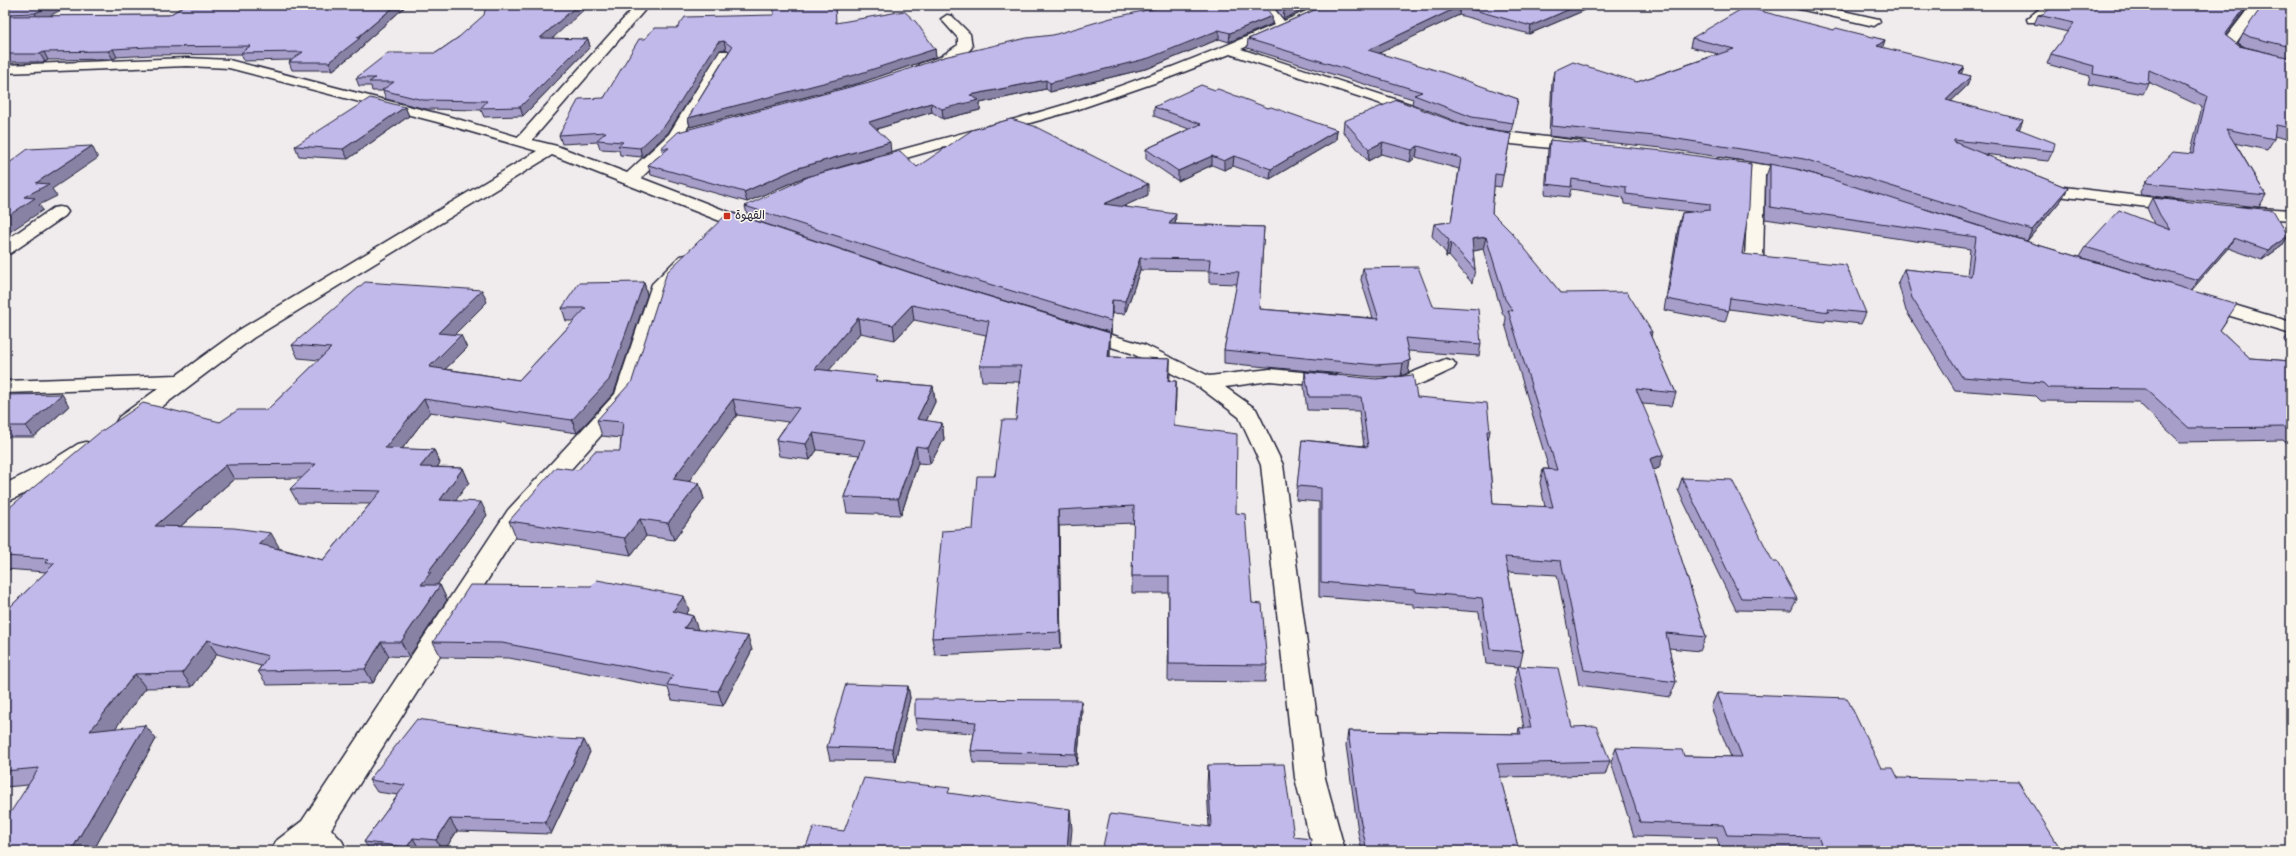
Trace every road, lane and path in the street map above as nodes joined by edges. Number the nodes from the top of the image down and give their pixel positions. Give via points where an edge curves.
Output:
1 (643, 5) edge
2 (1265, 5) edge
3 (1329, 5) edge
4 (1799, 5) edge
5 (2052, 5) edge
6 (2257, 5) edge
7 (947, 19) dead end
8 (2033, 19) dead end
9 (1874, 22) dead end
10 (1281, 26) junction
11 (1229, 49) junction
12 (725, 54) edge
13 (2291, 64) edge
14 (5, 68) edge
15 (909, 72) edge
16 (1434, 118) edge
17 (698, 131) edge
18 (1467, 132) edge
19 (675, 137) junction
20 (521, 143) junction
21 (1594, 147) edge
22 (551, 149) junction
23 (1701, 160) edge
24 (857, 167) edge
25 (1757, 168) junction
26 (1809, 178) edge
27 (629, 180) junction
28 (2064, 192) edge
29 (2195, 207) edge
30 (750, 208) edge
31 (2226, 211) edge
32 (59, 212) dead end
33 (2291, 215) edge
34 (729, 218) junction
35 (773, 234) edge
36 (5, 249) edge
37 (1754, 259) edge
38 (2190, 298) edge
39 (1063, 326) edge
40 (2291, 328) edge
41 (1446, 365) dead end
42 (180, 381) junction
43 (1206, 383) junction
44 (5, 387) edge
45 (5, 494) edge
46 (322, 841) edge
47 (288, 851) edge
48 (1329, 851) edge

1 - 20 street
2 - 10 street
3 - 10 street
4 - 9 street
5 - 8 street
6 - 13 street via 2228,44 2239,51
7 - 15 street via 965,37 964,47 945,60
10 - 11 street
11 - 16 street via 1366,93
11 - 24 street via 1100,98
12 - 19 street
14 - 20 street via 187,62 229,64 442,119
17 - 19 street
18 - 21 street
19 - 27 street
20 - 22 street
22 - 27 street
22 - 42 street via 301,299
23 - 25 street
25 - 26 street
25 - 37 street
27 - 34 street
28 - 29 street
30 - 34 street
31 - 33 street
32 - 36 street
34 - 35 street
34 - 46 street via 661,284 625,396 516,516
38 - 40 street
39 - 43 street via 1138,349
41 - 43 street via 1405,383 1359,383 1270,374
42 - 44 street
42 - 45 street via 108,435 59,466
43 - 48 street via 1248,414 1272,465 1310,778
46 - 47 street

